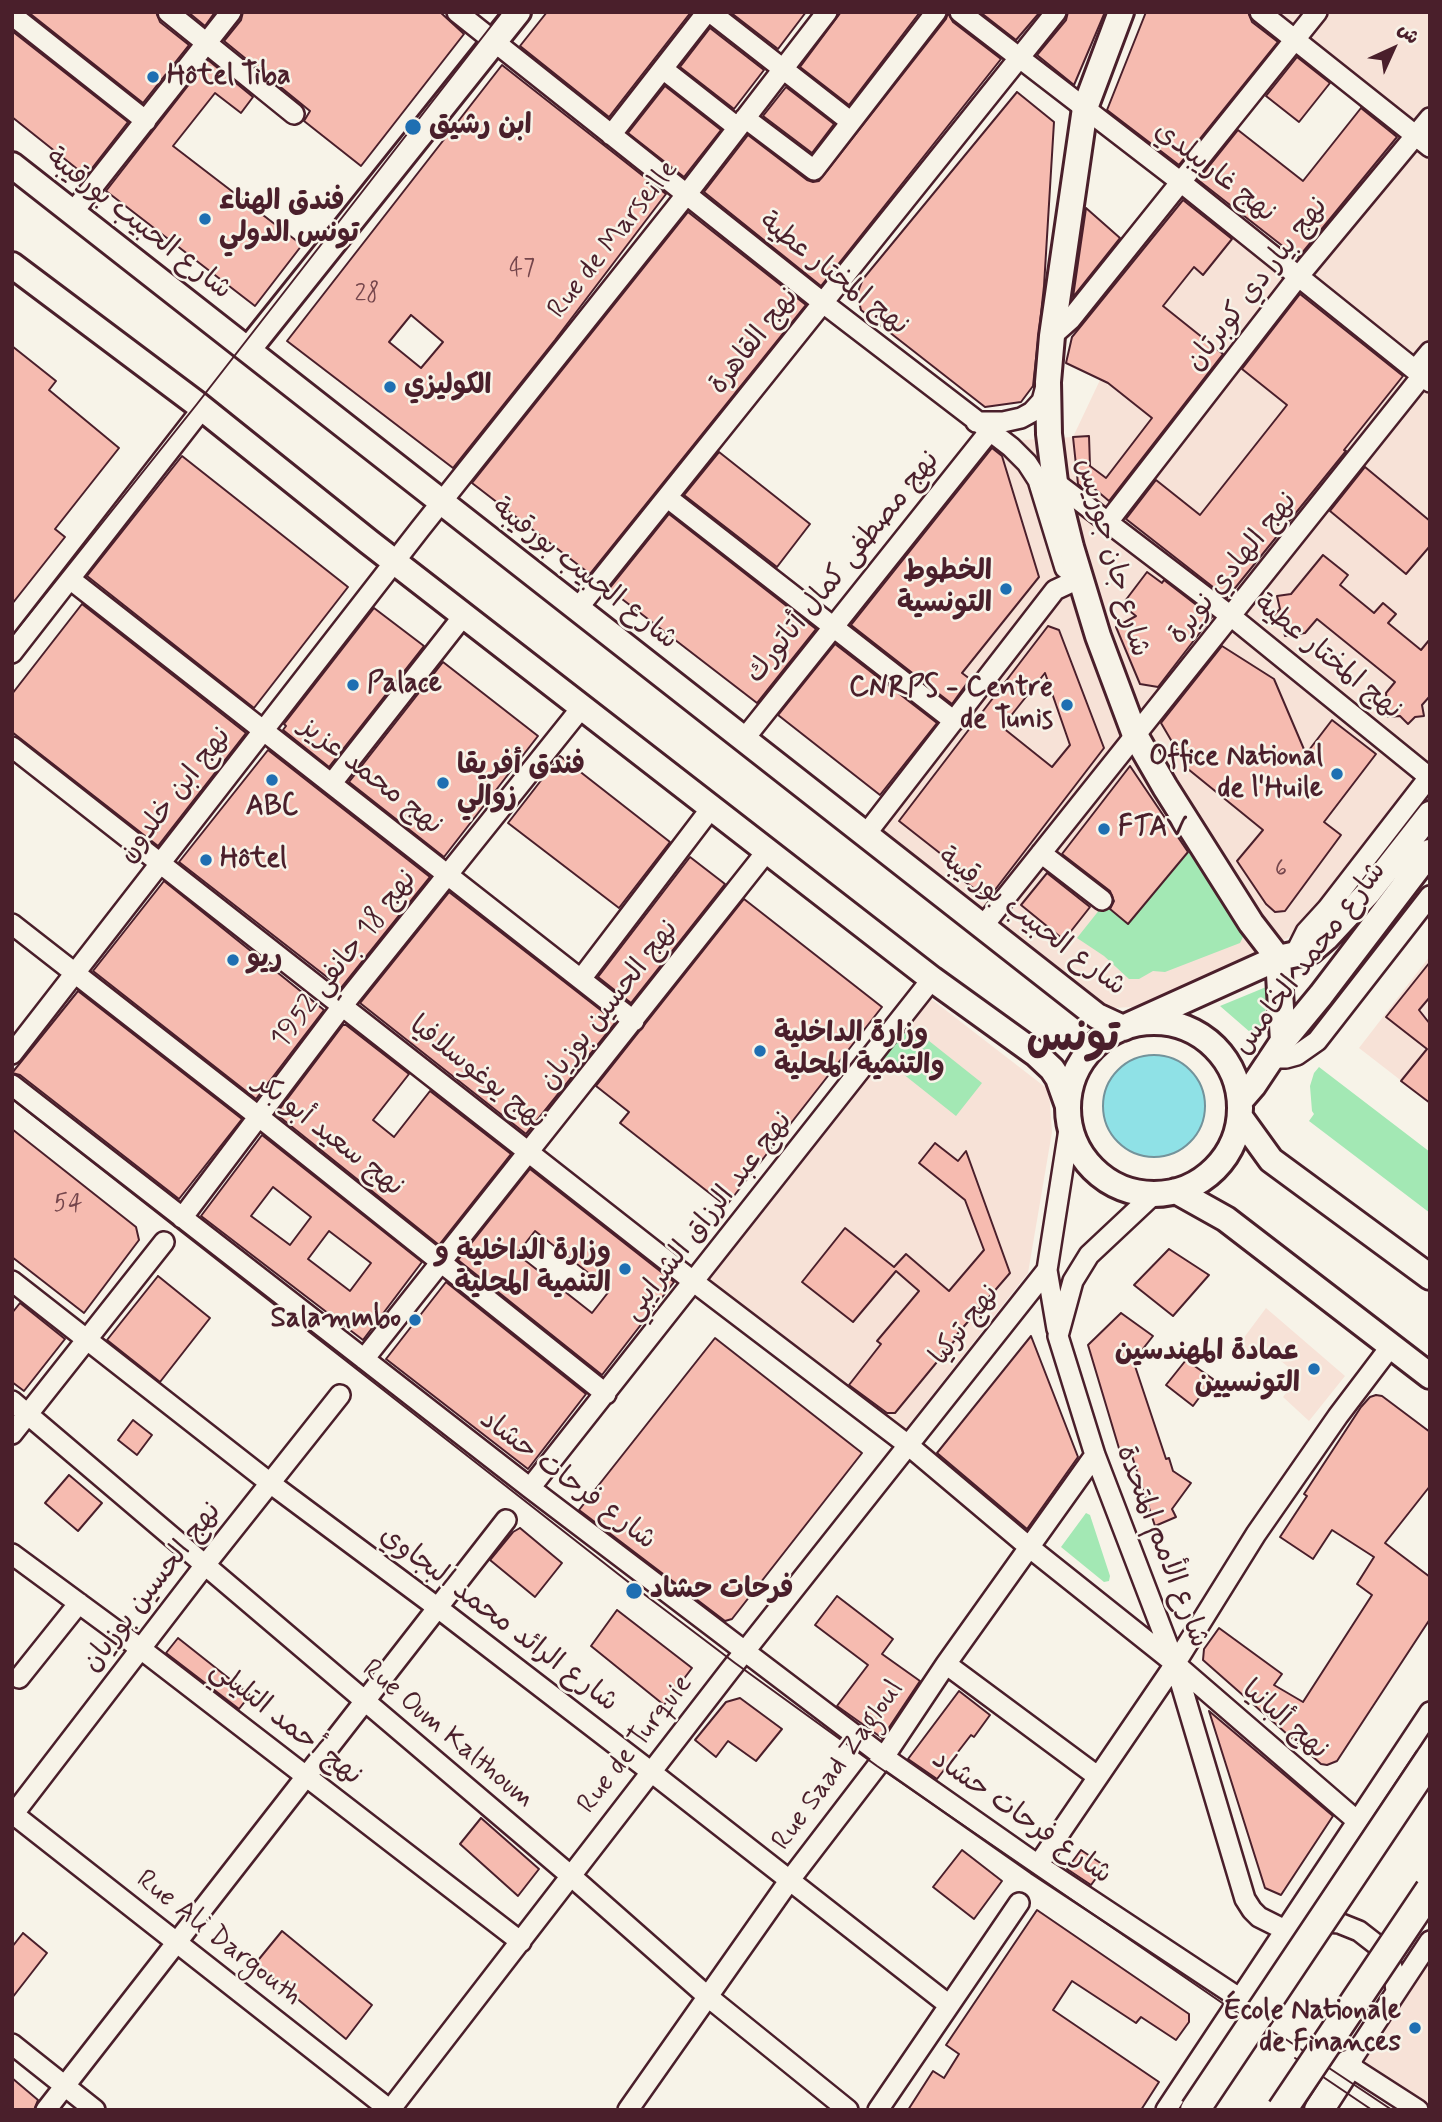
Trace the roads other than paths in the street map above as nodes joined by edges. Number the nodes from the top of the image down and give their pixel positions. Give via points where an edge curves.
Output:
1 (168, 12) edge
2 (230, 12) edge
3 (457, 12) edge
4 (518, 12) edge
5 (709, 12) edge
6 (827, 12) edge
7 (936, 12) edge
8 (960, 12) edge
9 (1056, 12) edge
10 (1121, 12) edge
11 (1260, 12) edge
12 (1317, 12) edge
13 (12, 15) edge
14 (1296, 39) junction
15 (495, 42) junction
16 (206, 44) junction
17 (1020, 59) junction
18 (663, 69) junction
19 (783, 69) junction
20 (1085, 108) junction
21 (294, 114) dead end
22 (1430, 118) edge
23 (146, 121) junction
24 (741, 122) junction
25 (851, 122) junction
26 (611, 135) junction
27 (1422, 142) edge
28 (12, 164) edge
29 (1182, 183) junction
30 (686, 195) junction
31 (74, 212) junction
32 (16, 276) edge
33 (1298, 277) junction
34 (822, 302) junction
35 (1052, 335) junction
36 (248, 350) junction
37 (1430, 352) edge
38 (1422, 376) edge
39 (1048, 382) junction
40 (202, 409) junction
41 (982, 427) junction
42 (1055, 482) junction
43 (668, 498) junction
44 (442, 501) junction
45 (1108, 522) junction
46 (390, 568) junction
47 (70, 579) junction
48 (1070, 583) junction
49 (578, 608) junction
50 (464, 615) junction
51 (1232, 617) junction
52 (833, 627) junction
53 (1098, 636) junction
54 (12, 653) edge
55 (582, 707) junction
56 (954, 722) junction
57 (263, 730) junction
58 (1135, 735) junction
59 (744, 738) junction
60 (12, 747) edge
61 (1430, 776) edge
62 (332, 783) junction
63 (712, 807) junction
64 (1430, 814) edge
65 (866, 834) junction
66 (767, 850) junction
67 (1430, 852) edge
68 (1041, 853) junction
69 (159, 862) junction
70 (448, 874) junction
71 (1430, 896) edge
72 (1102, 900) dead end
73 (12, 924) edge
74 (983, 926) junction
75 (1286, 957) junction
76 (76, 974) junction
77 (581, 979) junction
78 (932, 979) junction
79 (343, 1005) junction
80 (634, 1021) junction
81 (1123, 1028) junction
82 (1277, 1049) junction
83 (12, 1054) edge
84 (12, 1085) edge
85 (1240, 1109) junction
86 (1069, 1114) junction
87 (258, 1116) junction
88 (530, 1151) junction
89 (1165, 1192) junction
90 (182, 1218) junction
91 (164, 1242) dead end
92 (442, 1262) junction
93 (1047, 1270) junction
94 (1430, 1277) edge
95 (12, 1281) edge
96 (694, 1282) junction
97 (1058, 1336) junction
98 (87, 1338) junction
99 (1391, 1346) junction
100 (367, 1356) junction
101 (1430, 1376) edge
102 (606, 1394) junction
103 (340, 1395) dead end
104 (12, 1401) edge
105 (28, 1415) junction
106 (930, 1418) joint
107 (12, 1434) edge
108 (908, 1445) junction
109 (1095, 1455) junction
110 (270, 1483) junction
111 (530, 1488) junction
112 (506, 1520) dead end
113 (1029, 1547) junction
114 (12, 1553) edge
115 (205, 1565) junction
116 (79, 1603) junction
117 (438, 1608) junction
118 (141, 1649) junction
119 (743, 1652) junction
120 (946, 1664) junction
121 (1175, 1664) junction
122 (19, 1678) dead end
123 (365, 1701) junction
124 (1430, 1712) edge
125 (884, 1757) junction
126 (1430, 1759) edge
127 (650, 1771) junction
128 (1097, 1776) junction
129 (306, 1777) junction
130 (13, 1815) edge
131 (1356, 1820) junction
132 (1038, 1865) junction
133 (570, 1876) junction
134 (789, 1881) junction
135 (1430, 1890) edge
136 (1019, 1903) dead end
137 (1285, 1930) junction
138 (1430, 1941) edge
139 (177, 1942) junction
140 (521, 1942) junction
141 (1396, 1992) junction
142 (707, 1996) junction
143 (1239, 1998) junction
144 (949, 2005) junction
145 (12, 2044) edge
146 (1349, 2065) junction
147 (65, 2086) junction
148 (46, 2110) edge
149 (95, 2110) edge
150 (390, 2110) edge
151 (628, 2110) edge
152 (848, 2110) edge
153 (878, 2110) edge
154 (1166, 2110) edge
155 (1195, 2110) edge
156 (1282, 2110) edge
157 (1319, 2110) edge
158 (1418, 2110) edge

1 - 16 street
2 - 16 street
3 - 15 street, نهج المختار عطية
4 - 15 main road
5 - 18 street
5 - 19 street
6 - 19 street, Rue de Marseille
7 - 25 street
8 - 17 street, نهج غاريبلدي
9 - 17 street, نهج القاهرة
10 - 20 main road, شارع جان جوريس
11 - 14 street
12 - 14 street
13 - 23 street
14 - 27 street
14 - 29 street
15 - 26 street, نهج المختار عطية
15 - 36 main road
16 - 21 street
16 - 23 street
17 - 20 street, نهج غاريبلدي
17 - 34 street, نهج القاهرة
18 - 24 street
18 - 26 street
19 - 24 street, Rue de Marseille
19 - 25 street
20 - 29 street, نهج غاريبلدي
20 - 35 main road, شارع جان جوريس
22 - 27 street, نهج بيار دي كوبرتان
23 - 31 street
24 - 25 street via 814,170
24 - 30 street, Rue de Marseille
26 - 30 street, نهج المختار عطية
27 - 33 street, نهج بيار دي كوبرتان
28 - 31 main road, شارع الحبيب بورقيبة
29 - 33 street, نهج غاريبلدي
29 - 35 street via 1070,320
30 - 34 street, نهج المختار عطية
30 - 44 street, Rue de Marseille
31 - 36 main road, شارع الحبيب بورقيبة
32 - 40 main road
33 - 38 street, نهج غاريبلدي
33 - 45 street, نهج بيار دي كوبرتان
34 - 41 street, نهج المختار عطية
34 - 43 street, نهج القاهرة
35 - 39 main road, شارع جان جوريس
36 - 44 main road, شارع الحبيب بورقيبة
37 - 38 street, نهج الهادي نويرة
38 - 51 street, نهج الهادي نويرة
39 - 41 street via 1042,401 1032,412
39 - 42 main road, شارع جان جوريس
40 - 46 main road
40 - 47 street
41 - 48 street, نهج المختار عطية via 1027,463 1038,480
41 - 52 street, نهج مصطفى كمال أتاتورك
42 - 45 street, نهج المختار عطية
42 - 53 main road, شارع جان جوريس
43 - 49 street, نهج القاهرة
43 - 52 street
44 - 46 street, Rue de Marseille
44 - 49 main road, شارع الحبيب بورقيبة
45 - 51 street, نهج المختار عطية
46 - 50 main road
46 - 57 street, نهج ابن خلدون
47 - 54 street
47 - 57 street, نهج محمد عزيز
48 - 53 street, نهج المختار عطية
48 - 56 street via 1055,590
49 - 59 main road, شارع الحبيب بورقيبة
50 - 55 main road
50 - 62 street
51 - 58 street, نهج الهادي نويرة
51 - 61 street, نهج المختار عطية
52 - 56 street
52 - 59 street, نهج مصطفى كمال أتاتورك
53 - 58 main road, شارع جان جوريس
55 - 63 main road
55 - 70 street, نهج 18 جانفي 1952
56 - 65 street
57 - 62 street, نهج محمد عزيز
57 - 69 street, نهج ابن خلدون
58 - 68 street, نهج الهادي نويرة
58 - 75 main road, شارع جان جوريس via 1251,923
59 - 65 main road, شارع الحبيب بورقيبة
60 - 69 street, نهج يوغوسلافيا
61 - 75 street, شارع محمد الخامس
62 - 70 street, نهج محمد عزيز
63 - 66 main road
63 - 77 street
64 - 75 main road, شارع محمد الخامس via 1348,916 1311,951
65 - 74 main road, شارع الحبيب بورقيبة
66 - 78 main road
66 - 80 street, نهج الحسين بوزيان
67 - 82 main road, شارع محمد الخامس
68 - 72 street
68 - 74 street, نهج الهادي نويرة
69 - 76 street, نهج ابن خلدون
69 - 79 street, نهج يوغوسلافيا
70 - 77 street, نهج محمد عزيز
70 - 79 street, نهج 18 جانفي 1952
71 - 82 street via 1326,1031 1297,1055 1286,1058
73 - 76 street, نهج سعيد أبو بكر
74 - 81 main road, شارع الحبيب بورقيبة via 1097,1016
75 - 81 main road, شارع محمد الخامس
75 - 82 main road
76 - 83 street, نهج ابن خلدون
76 - 87 street, نهج سعيد أبو بكر
77 - 80 street, نهج محمد عزيز
78 - 86 main road via 1048,1065 1058,1078
78 - 96 street, نهج عبد الرزاق الشرايبي
79 - 87 street, نهج 18 جانفي 1952
79 - 88 street, نهج يوغوسلافيا
80 - 88 street, نهج الحسين بوزيان
81 - 85 main road via 1170,1023 1200,1035 1223,1057 1237,1086
81 - 86 main road via 1090,1051 1079,1065 1069,1096
82 - 85 main road, شارع محمد الخامس
84 - 90 street, شارع فرحات حشاد
85 - 89 main road via 1233,1142 1219,1164 1199,1181
85 - 94 main road via 1271,1160
86 - 89 main road via 1074,1139 1093,1167 1121,1187
86 - 93 street
87 - 90 street, نهج 18 جانفي 1952
87 - 92 street, نهج سعيد أبو بكر
88 - 92 street, نهج الحسين بوزيان
88 - 96 street, نهج يوغوسلافيا
89 - 97 street via 1089,1255 1073,1281
89 - 99 main road via 1226,1219
90 - 100 street, شارع فرحات حشاد
91 - 98 street
92 - 100 street, نهج الحسين بوزيان
92 - 102 street, نهج سعيد أبو بكر
93 - 97 street, شارع الأمم المتحدة
93 - 106 street, نهج تركيا
95 - 98 street, شارع الرائد محمد البجاوي
96 - 102 street, نهج عبد الرزاق الشرايبي
96 - 108 street, نهج يوغوسلافيا
97 - 109 street, شارع الأمم المتحدة
98 - 105 street
98 - 110 street, شارع الرائد محمد البجاوي
99 - 101 main road
99 - 121 street via 1264,1524
100 - 111 street, شارع فرحات حشاد
102 - 111 street, نهج عبد الرزاق الشرايبي
103 - 110 street, نهج الحسين بوزيان
104 - 105 street, Rue Oum Kalthoum
105 - 107 street
105 - 115 street, Rue Oum Kalthoum
106 - 108 street, Rue de Turquie
108 - 113 street, نهج يوغوسلافيا
108 - 119 street, Rue de Turquie
109 - 113 street, Rue Saad Zagloul
109 - 121 street, شارع الأمم المتحدة
110 - 115 street, نهج الحسين بوزيان
110 - 117 street, شارع الرائد محمد البجاوي
111 - 119 street, شارع فرحات حشاد
112 - 117 street
113 - 120 street, Rue Saad Zagloul
113 - 121 street, نهج ألبانيا
114 - 116 street, نهج أحمد التليلي
115 - 118 street, نهج الحسين بوزيان
115 - 123 street, Rue Oum Kalthoum
116 - 118 street, نهج أحمد التليلي
116 - 122 street
117 - 123 street
117 - 127 street, شارع الرائد محمد البجاوي
118 - 129 street, نهج أحمد التليلي
118 - 130 street, نهج الحسين بوزيان
119 - 125 street, شارع فرحات حشاد
119 - 127 street, Rue de Turquie
120 - 125 street, Rue Saad Zagloul
120 - 128 street
121 - 128 street
121 - 131 street, نهج ألبانيا
121 - 137 street, شارع الأمم المتحدة via 1245,1899 1259,1917
123 - 129 street
123 - 133 street, Rue Oum Kalthoum
124 - 131 street
125 - 132 street, شارع فرحات حشاد
125 - 134 street, Rue Saad Zagloul
126 - 155 highway, bridge
127 - 133 street, Rue de Turquie
127 - 134 street, شارع الرائد محمد البجاوي
128 - 132 street
129 - 139 street
129 - 140 street, نهج أحمد التليلي
130 - 139 street, Rue Ali Dargouth
131 - 137 street
132 - 143 street, شارع فرحات حشاد
133 - 140 street, Rue de Turquie
133 - 142 street, Rue Oum Kalthoum
134 - 142 street, Rue Saad Zagloul
134 - 144 street, شارع الرائد محمد البجاوي
135 - 156 highway, bridge
136 - 144 street
137 - 141 street via 1317,1921 1359,1931 1390,1962
137 - 143 street
138 - 141 street
139 - 147 street
139 - 150 street, Rue Ali Dargouth
140 - 150 street, Rue de Turquie
141 - 146 street
142 - 151 street, Rue Saad Zagloul
142 - 152 street, Rue Oum Kalthoum
143 - 154 street
144 - 153 street
145 - 147 street
146 - 157 highway
146 - 158 street
147 - 148 street
147 - 149 street

